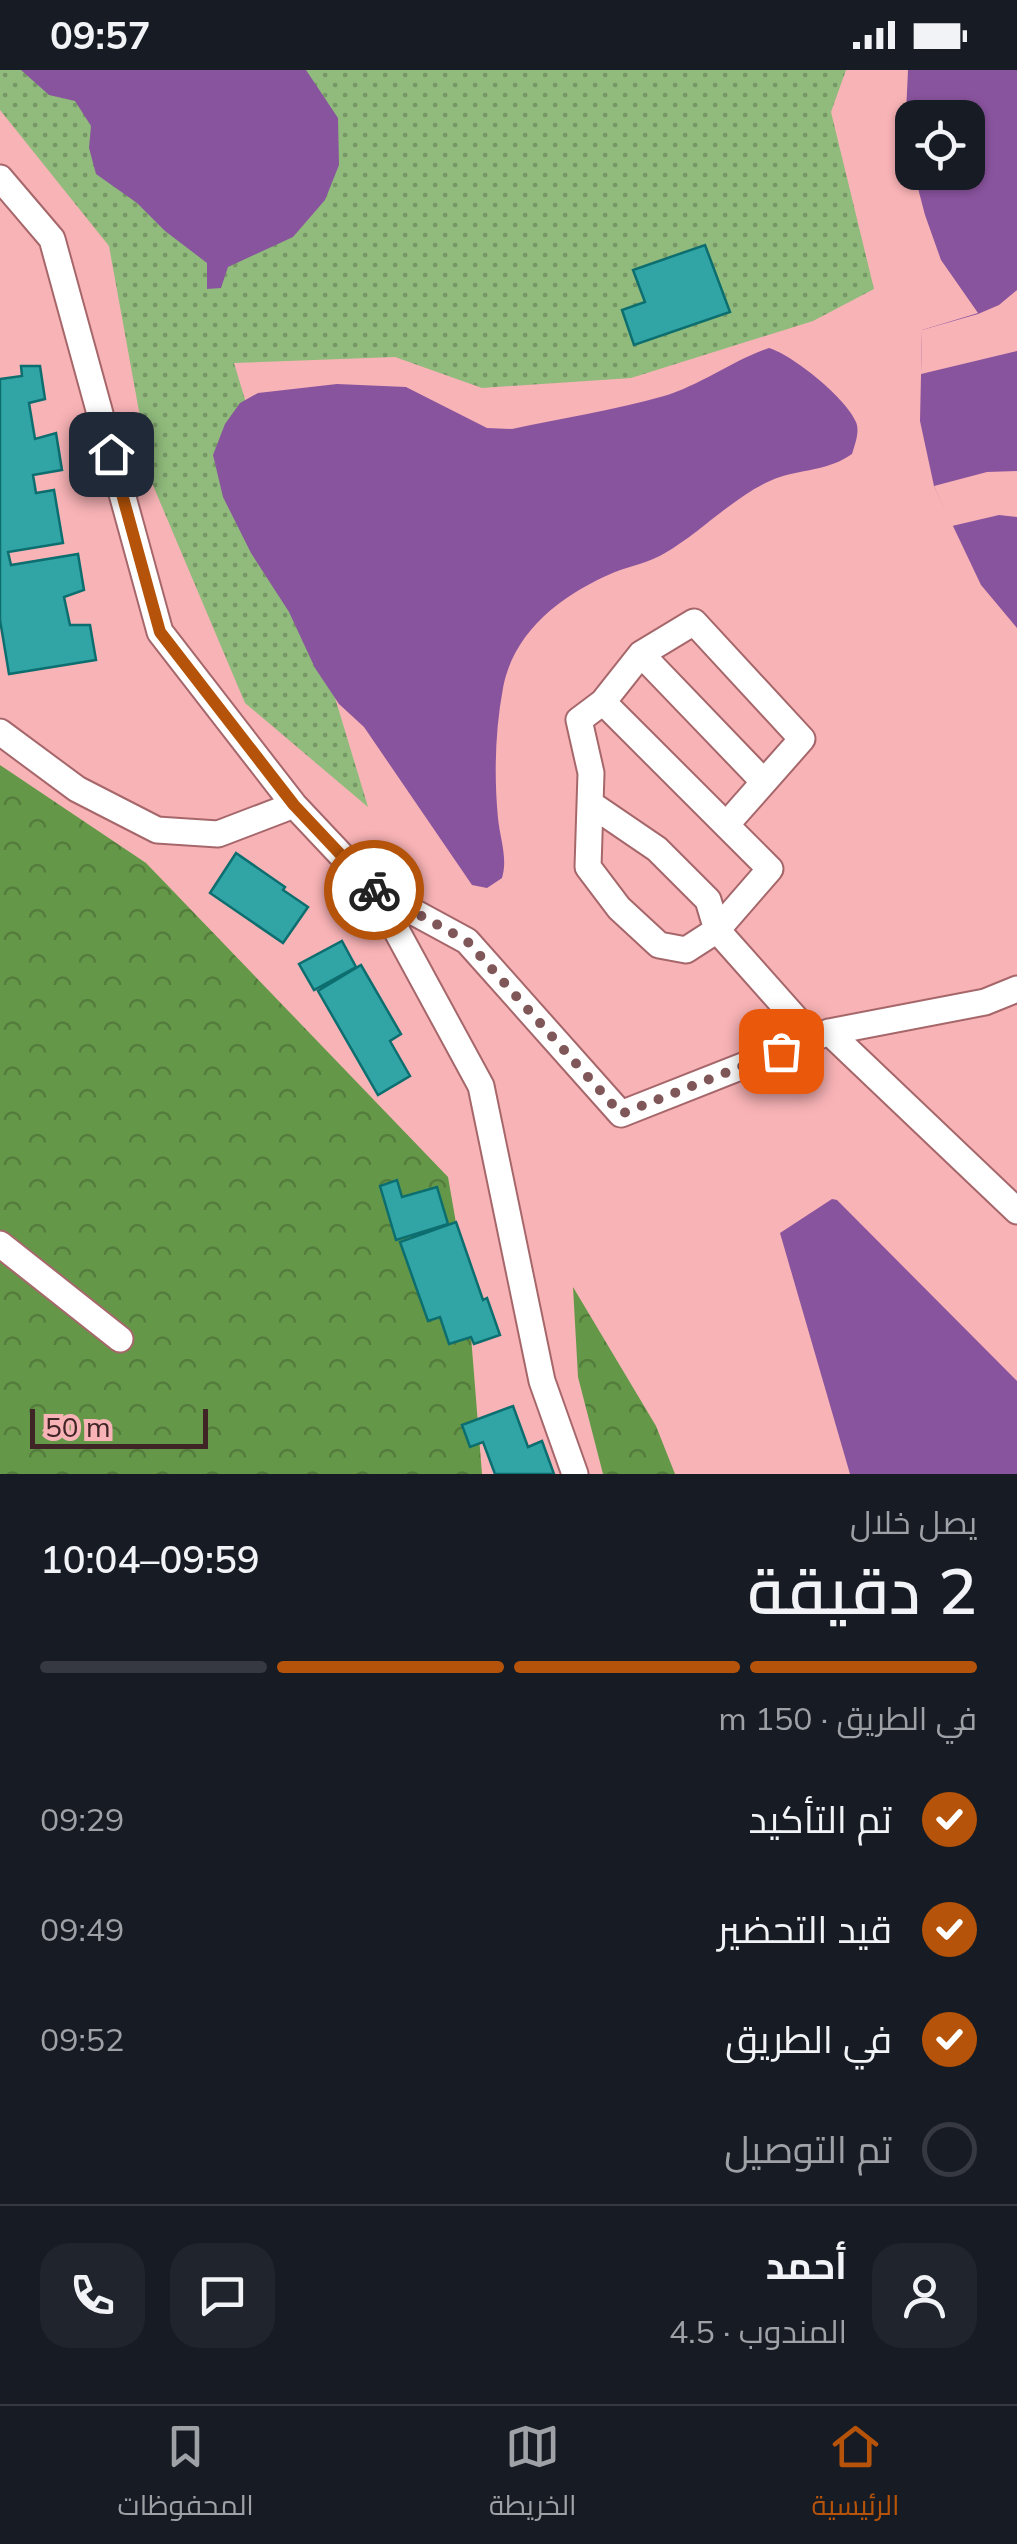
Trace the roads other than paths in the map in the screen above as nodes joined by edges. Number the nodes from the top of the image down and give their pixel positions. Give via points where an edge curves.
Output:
1 (0, 178) edge
2 (641, 654) junction
3 (602, 702) junction
4 (0, 732) edge
5 (763, 781) junction
6 (590, 804) junction
7 (294, 805) junction
8 (726, 825) junction
9 (375, 890) junction
10 (716, 930) junction
11 (1017, 988) edge
12 (821, 1035) junction
13 (1017, 1210) edge
14 (0, 1244) edge
15 (120, 1339) dead end
16 (574, 1474) edge

1 - 7 street via 52,240 160,632
2 - 3 street
2 - 5 street
2 - 5 street via 694,622 802,739
3 - 6 street via 580,720
3 - 8 street
4 - 7 street via 77,790 156,830 218,834
5 - 8 street
6 - 10 street via 683,874 708,900
6 - 10 street via 588,867 619,908 659,946 686,950
7 - 9 street
8 - 10 street via 770,869
9 - 12 street via 467,941 621,1114
9 - 16 street via 480,1086 542,1381
10 - 12 street
11 - 12 street via 985,1002
12 - 13 street
14 - 15 street

